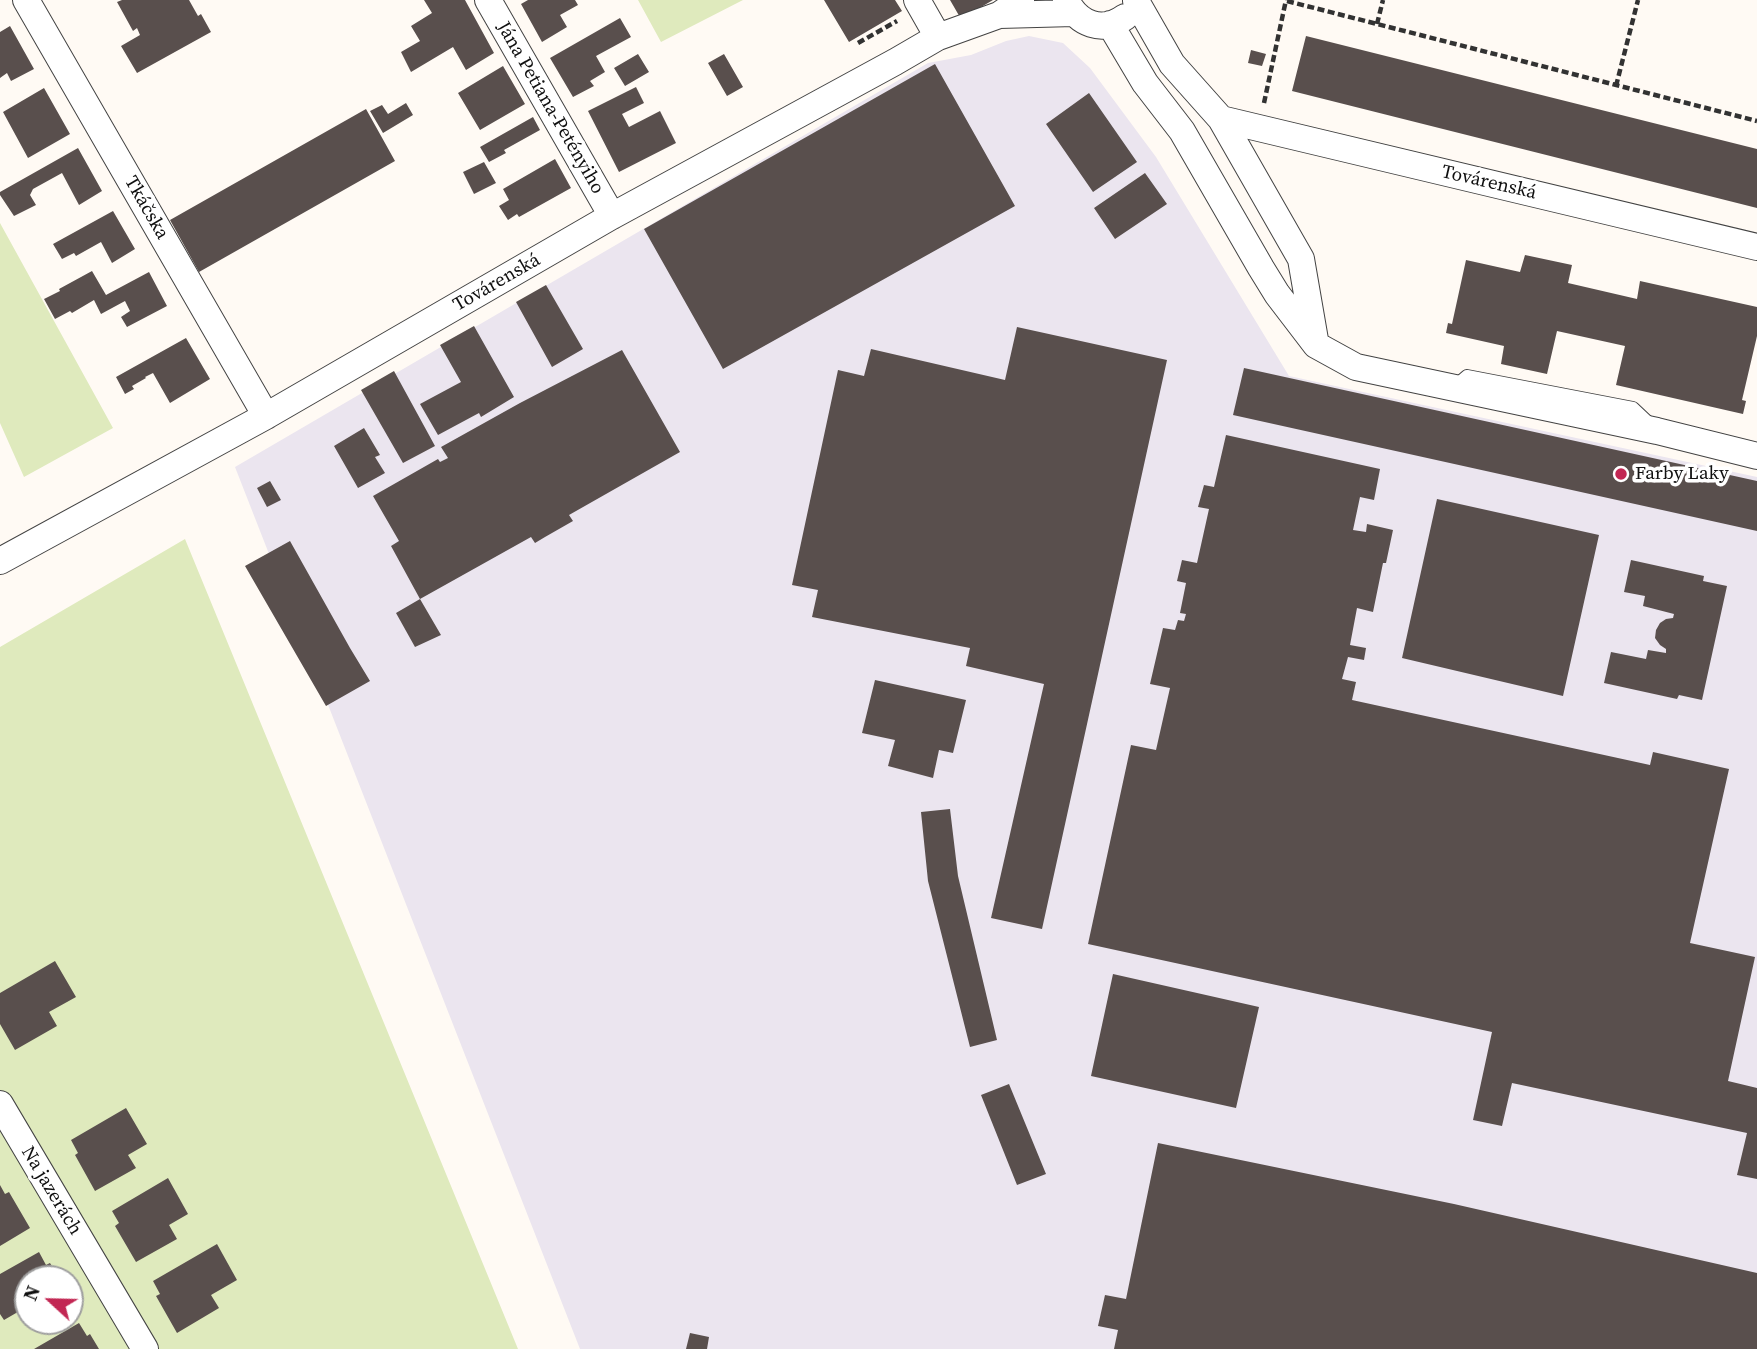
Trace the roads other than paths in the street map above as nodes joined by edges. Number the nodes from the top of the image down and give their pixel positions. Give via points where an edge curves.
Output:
1 (26, 0) edge
2 (488, 0) edge
3 (1136, 0) edge
4 (1010, 7) edge
5 (1070, 7) edge
6 (909, 9) edge
7 (1110, 24) junction
8 (938, 37) junction
9 (1221, 119) junction
10 (612, 216) junction
11 (1757, 247) edge
12 (1316, 345) junction
13 (266, 416) junction
14 (1757, 456) edge
15 (0, 561) edge
16 (0, 1104) edge
17 (145, 1349) edge

1 - 13 street, Tkáčska
2 - 10 street, Jána Petiana-Petényiho
3 - 7 street via 1130,12
3 - 9 street via 1172,64
4 - 5 street, Továrenská
4 - 8 street, Továrenská
5 - 7 street, Továrenská via 1084,21
6 - 8 street
7 - 12 street via 1145,83 1182,131 1272,285
8 - 10 street, Továrenská
9 - 11 street, Továrenská
9 - 12 street via 1301,259
10 - 13 street, Továrenská
12 - 14 street via 1356,366
13 - 15 street, Továrenská
16 - 17 street, Na jazerách

